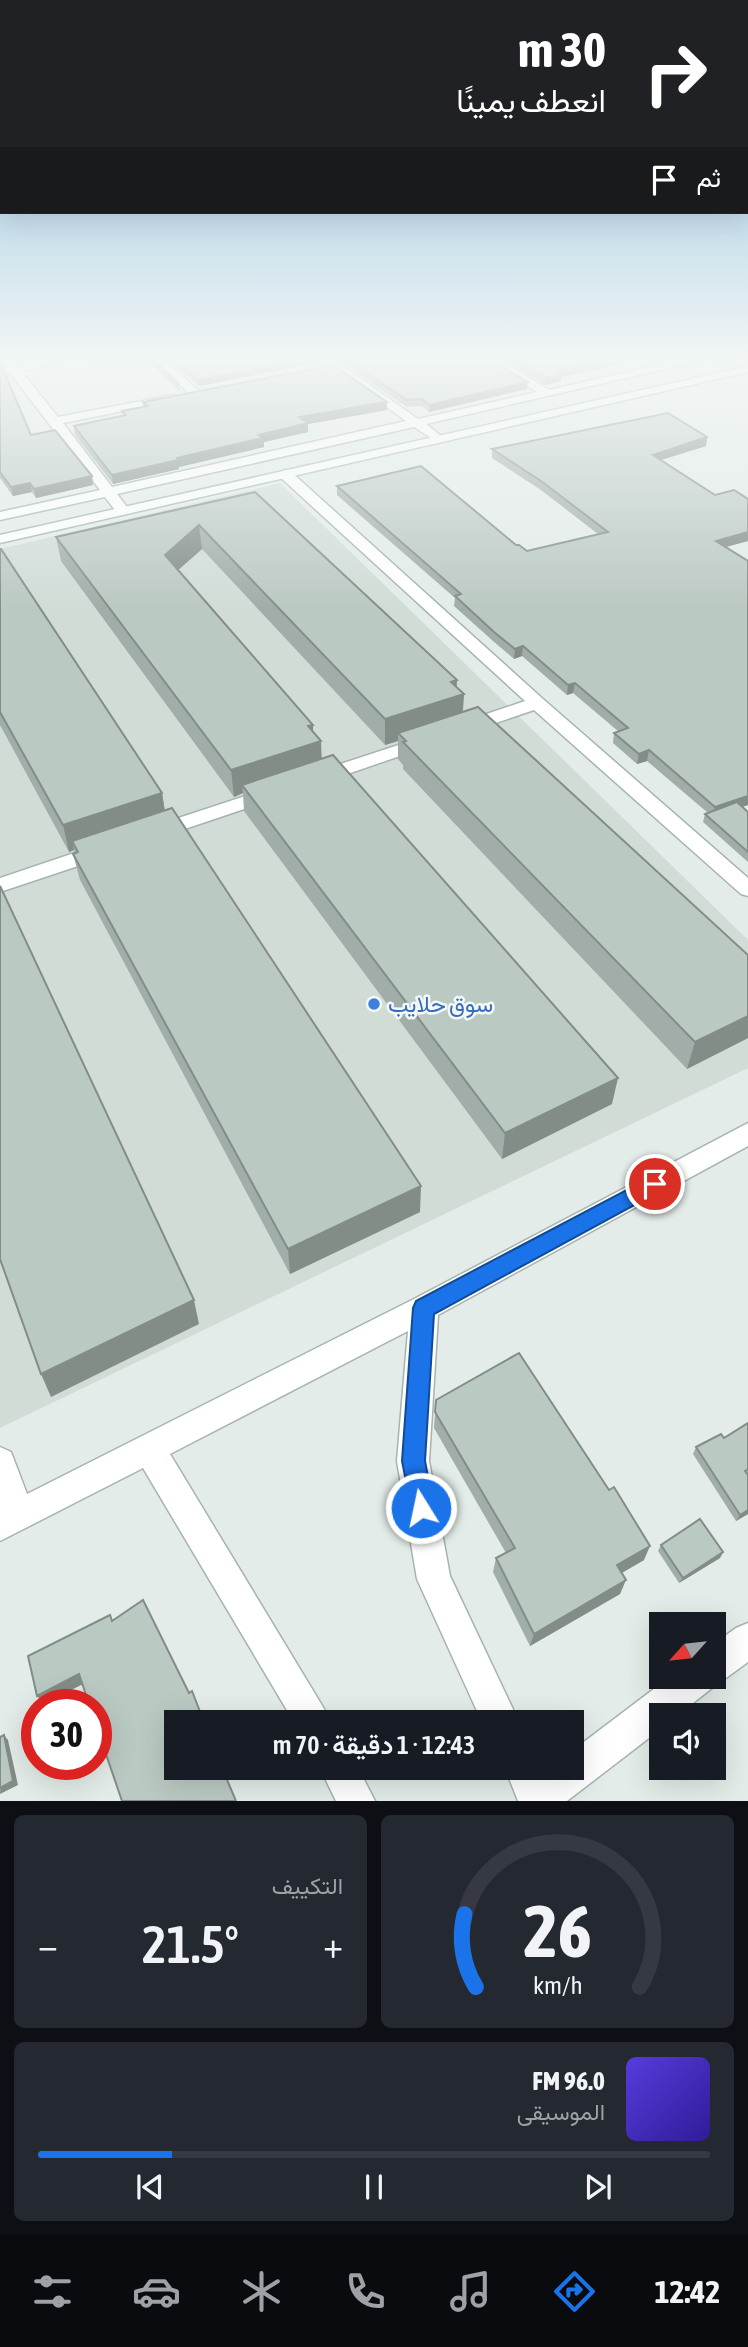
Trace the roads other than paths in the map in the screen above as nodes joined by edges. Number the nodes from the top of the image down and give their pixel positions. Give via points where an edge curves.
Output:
1 (71, 441) edge
2 (337, 441) edge
3 (430, 441) edge
4 (285, 474) junction
5 (111, 493) junction
6 (123, 511) junction
7 (0, 516) edge
8 (0, 539) edge
9 (537, 703) junction
10 (144, 836) edge
11 (118, 845) edge
12 (0, 885) edge
13 (748, 889) edge
14 (748, 1134) edge
15 (424, 1308) junction
16 (149, 1449) junction
17 (0, 1463) edge
18 (9, 1521) edge
19 (748, 1641) edge
20 (726, 1657) edge
21 (683, 1689) edge
22 (307, 1710) edge
23 (495, 1710) edge
24 (345, 1780) edge
25 (528, 1780) edge
26 (356, 1801) edge
27 (538, 1801) edge

1 - 5 street
2 - 5 street
3 - 4 street
4 - 6 street
4 - 9 street
5 - 6 street
5 - 7 street
6 - 8 street
9 - 10 street
9 - 13 street
11 - 12 street
14 - 15 street
15 - 16 street
15 - 23 street via 413,1461 434,1579
16 - 18 street
16 - 22 street
17 - 18 street
19 - 20 street
21 - 27 street
24 - 26 street
25 - 27 street

